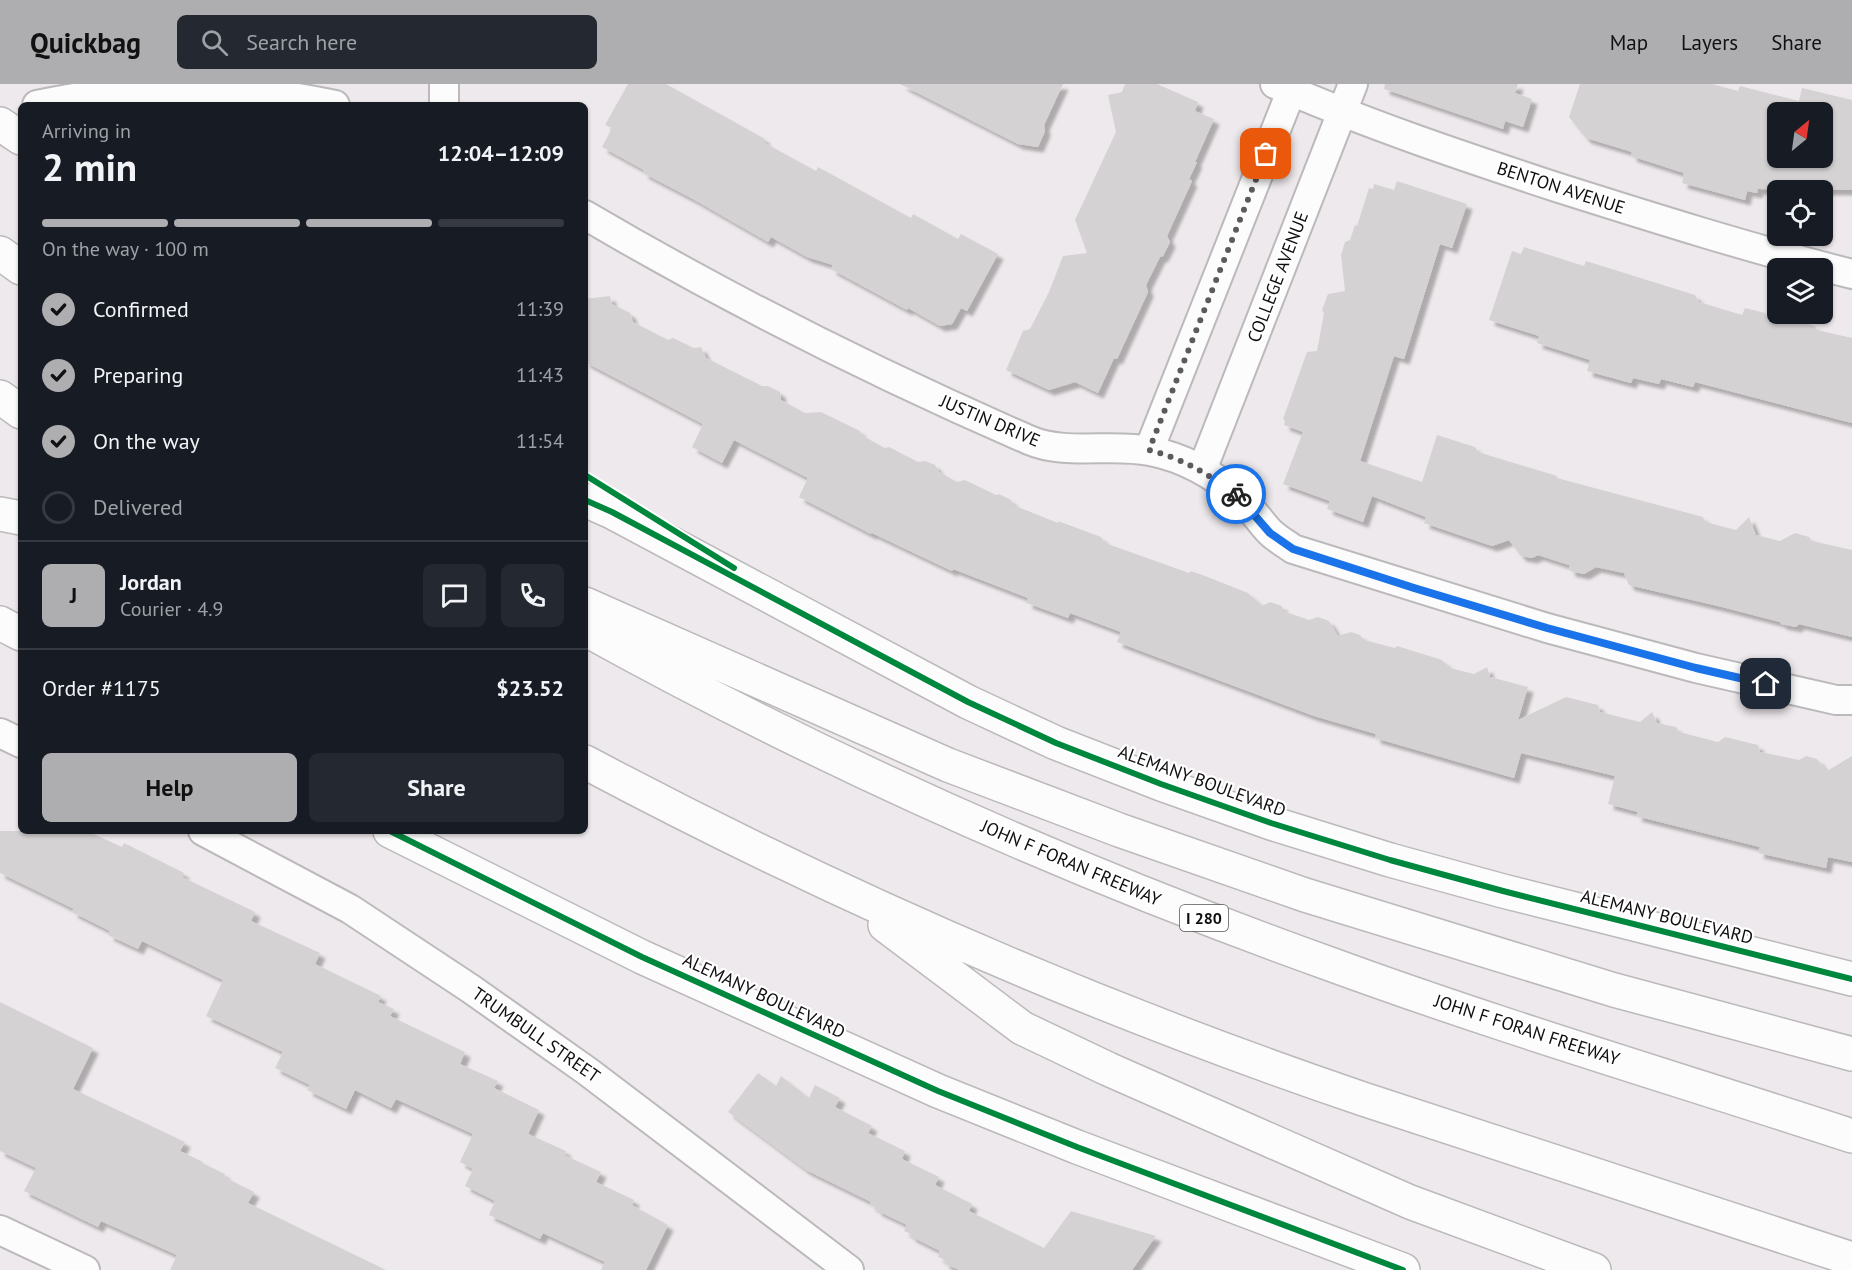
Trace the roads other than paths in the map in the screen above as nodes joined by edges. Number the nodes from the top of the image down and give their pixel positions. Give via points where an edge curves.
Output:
1 (444, 84) edge
2 (1353, 84) edge
3 (1287, 86) edge
4 (51, 102) edge
5 (321, 102) edge
6 (444, 102) edge
7 (18, 111) edge
8 (1342, 112) junction
9 (0, 117) edge
10 (0, 124) edge
11 (18, 136) edge
12 (588, 217) edge
13 (0, 252) edge
14 (18, 266) edge
15 (1852, 274) edge
16 (0, 397) edge
17 (18, 410) edge
18 (1149, 450) junction
19 (1202, 470) junction
20 (588, 477) edge
21 (588, 501) edge
22 (0, 514) edge
23 (18, 517) edge
24 (588, 605) edge
25 (0, 623) edge
26 (588, 630) edge
27 (18, 632) edge
28 (861, 647) junction
29 (1852, 700) edge
30 (0, 733) edge
31 (18, 742) edge
32 (588, 764) edge
33 (209, 834) edge
34 (396, 834) edge
35 (834, 886) junction
36 (1852, 980) edge
37 (1852, 1054) edge
38 (1852, 1136) edge
39 (0, 1230) edge
40 (1852, 1259) edge
41 (85, 1270) edge
42 (849, 1270) edge
43 (1403, 1270) edge
44 (1594, 1270) edge

1 - 6 street
2 - 8 street, COLLEGE AVENUE
3 - 8 street, BENTON AVENUE
3 - 18 street
4 - 5 street via 135,88 197,86 279,93
7 - 9 street
8 - 15 street, BENTON AVENUE via 1589,197
8 - 19 street, COLLEGE AVENUE
10 - 11 main road
12 - 18 street, JUSTIN DRIVE via 671,266 800,333 1033,442 1063,448
13 - 14 main road
16 - 17 main road
18 - 19 street, JUSTIN DRIVE
19 - 29 street, JUSTIN DRIVE via 1239,496 1270,533 1293,549 1558,631 1708,671 1836,700
20 - 28 main road
21 - 28 main road, ALEMANY BOULEVARD
22 - 23 main road
24 - 37 main road via 948,765 1119,830 1305,895 1614,990
25 - 27 main road
26 - 38 main road, JOHN F FORAN FREEWAY / I 280 via 822,751 966,818 1184,910 1408,992
28 - 36 main road, ALEMANY BOULEVARD via 1056,743 1271,823 1503,891
30 - 31 street
32 - 35 main road
33 - 42 street, TRUMBULL STREET via 350,909 471,989 587,1071
34 - 43 main road, ALEMANY BOULEVARD via 642,957 938,1091
35 - 40 main road via 1005,963 1289,1074
35 - 44 main road via 1022,1028 1410,1202
39 - 41 street

